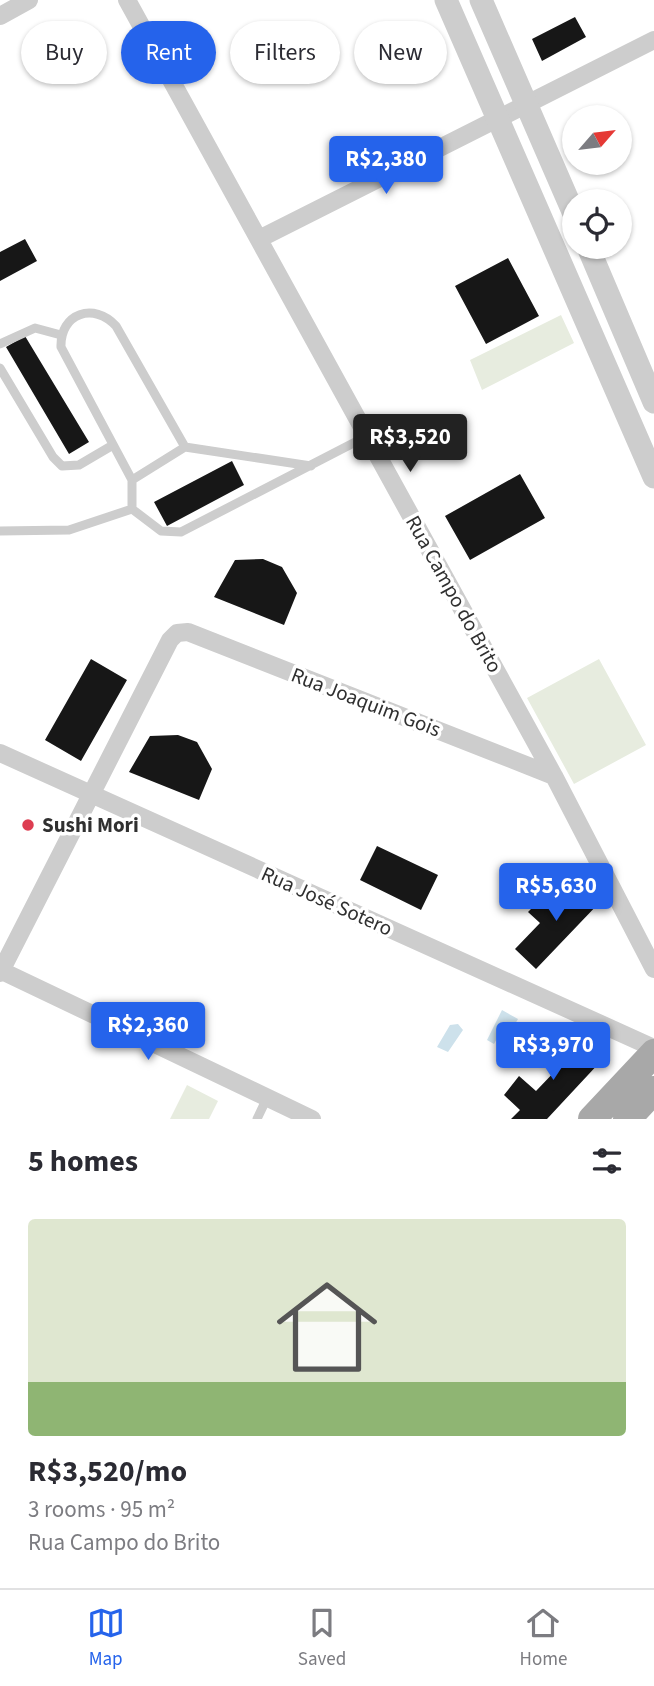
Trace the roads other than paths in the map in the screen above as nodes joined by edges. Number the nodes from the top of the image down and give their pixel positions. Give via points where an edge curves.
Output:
1 (29, 0) edge
2 (127, 0) edge
3 (446, 0) edge
4 (481, 0) edge
5 (0, 16) edge
6 (654, 40) edge
7 (527, 104) junction
8 (496, 119) junction
9 (563, 189) edge
10 (258, 239) junction
11 (593, 259) edge
12 (61, 335) junction
13 (0, 344) edge
14 (0, 368) edge
15 (654, 402) edge
16 (367, 436) junction
17 (113, 445) junction
18 (185, 447) junction
19 (312, 467) junction
20 (654, 477) edge
21 (132, 480) junction
22 (132, 509) junction
23 (0, 531) edge
24 (0, 753) edge
25 (554, 776) junction
26 (90, 794) junction
27 (654, 969) edge
28 (0, 971) edge
29 (654, 1050) edge
30 (654, 1090) edge
31 (267, 1098) junction
32 (630, 1118) edge
33 (257, 1119) edge
34 (312, 1119) edge
35 (592, 1119) edge

1 - 5 street
2 - 10 street, Rua Campo do Brito
3 - 8 street
4 - 7 street
6 - 7 street
7 - 8 street
7 - 9 street
8 - 10 street
8 - 20 street
10 - 16 street, Rua Campo do Brito
11 - 15 street
12 - 13 lane via 35,328
12 - 17 lane via 68,362
12 - 18 lane via 77,316 93,311 107,316
14 - 17 lane via 62,466 79,465
16 - 19 lane
16 - 25 street, Rua Campo do Brito
17 - 21 lane
18 - 19 lane
18 - 21 lane
19 - 22 lane via 181,532 161,531
21 - 22 lane
22 - 23 lane via 69,530
24 - 26 street, Rua José Sotero
25 - 26 street, Rua Joaquim Gois via 188,632 177,633 170,640
25 - 27 street, Rua Campo do Brito
26 - 28 street
26 - 29 street, Rua José Sotero
28 - 31 street
29 - 35 main road
30 - 32 main road
31 - 33 lane
31 - 34 street

